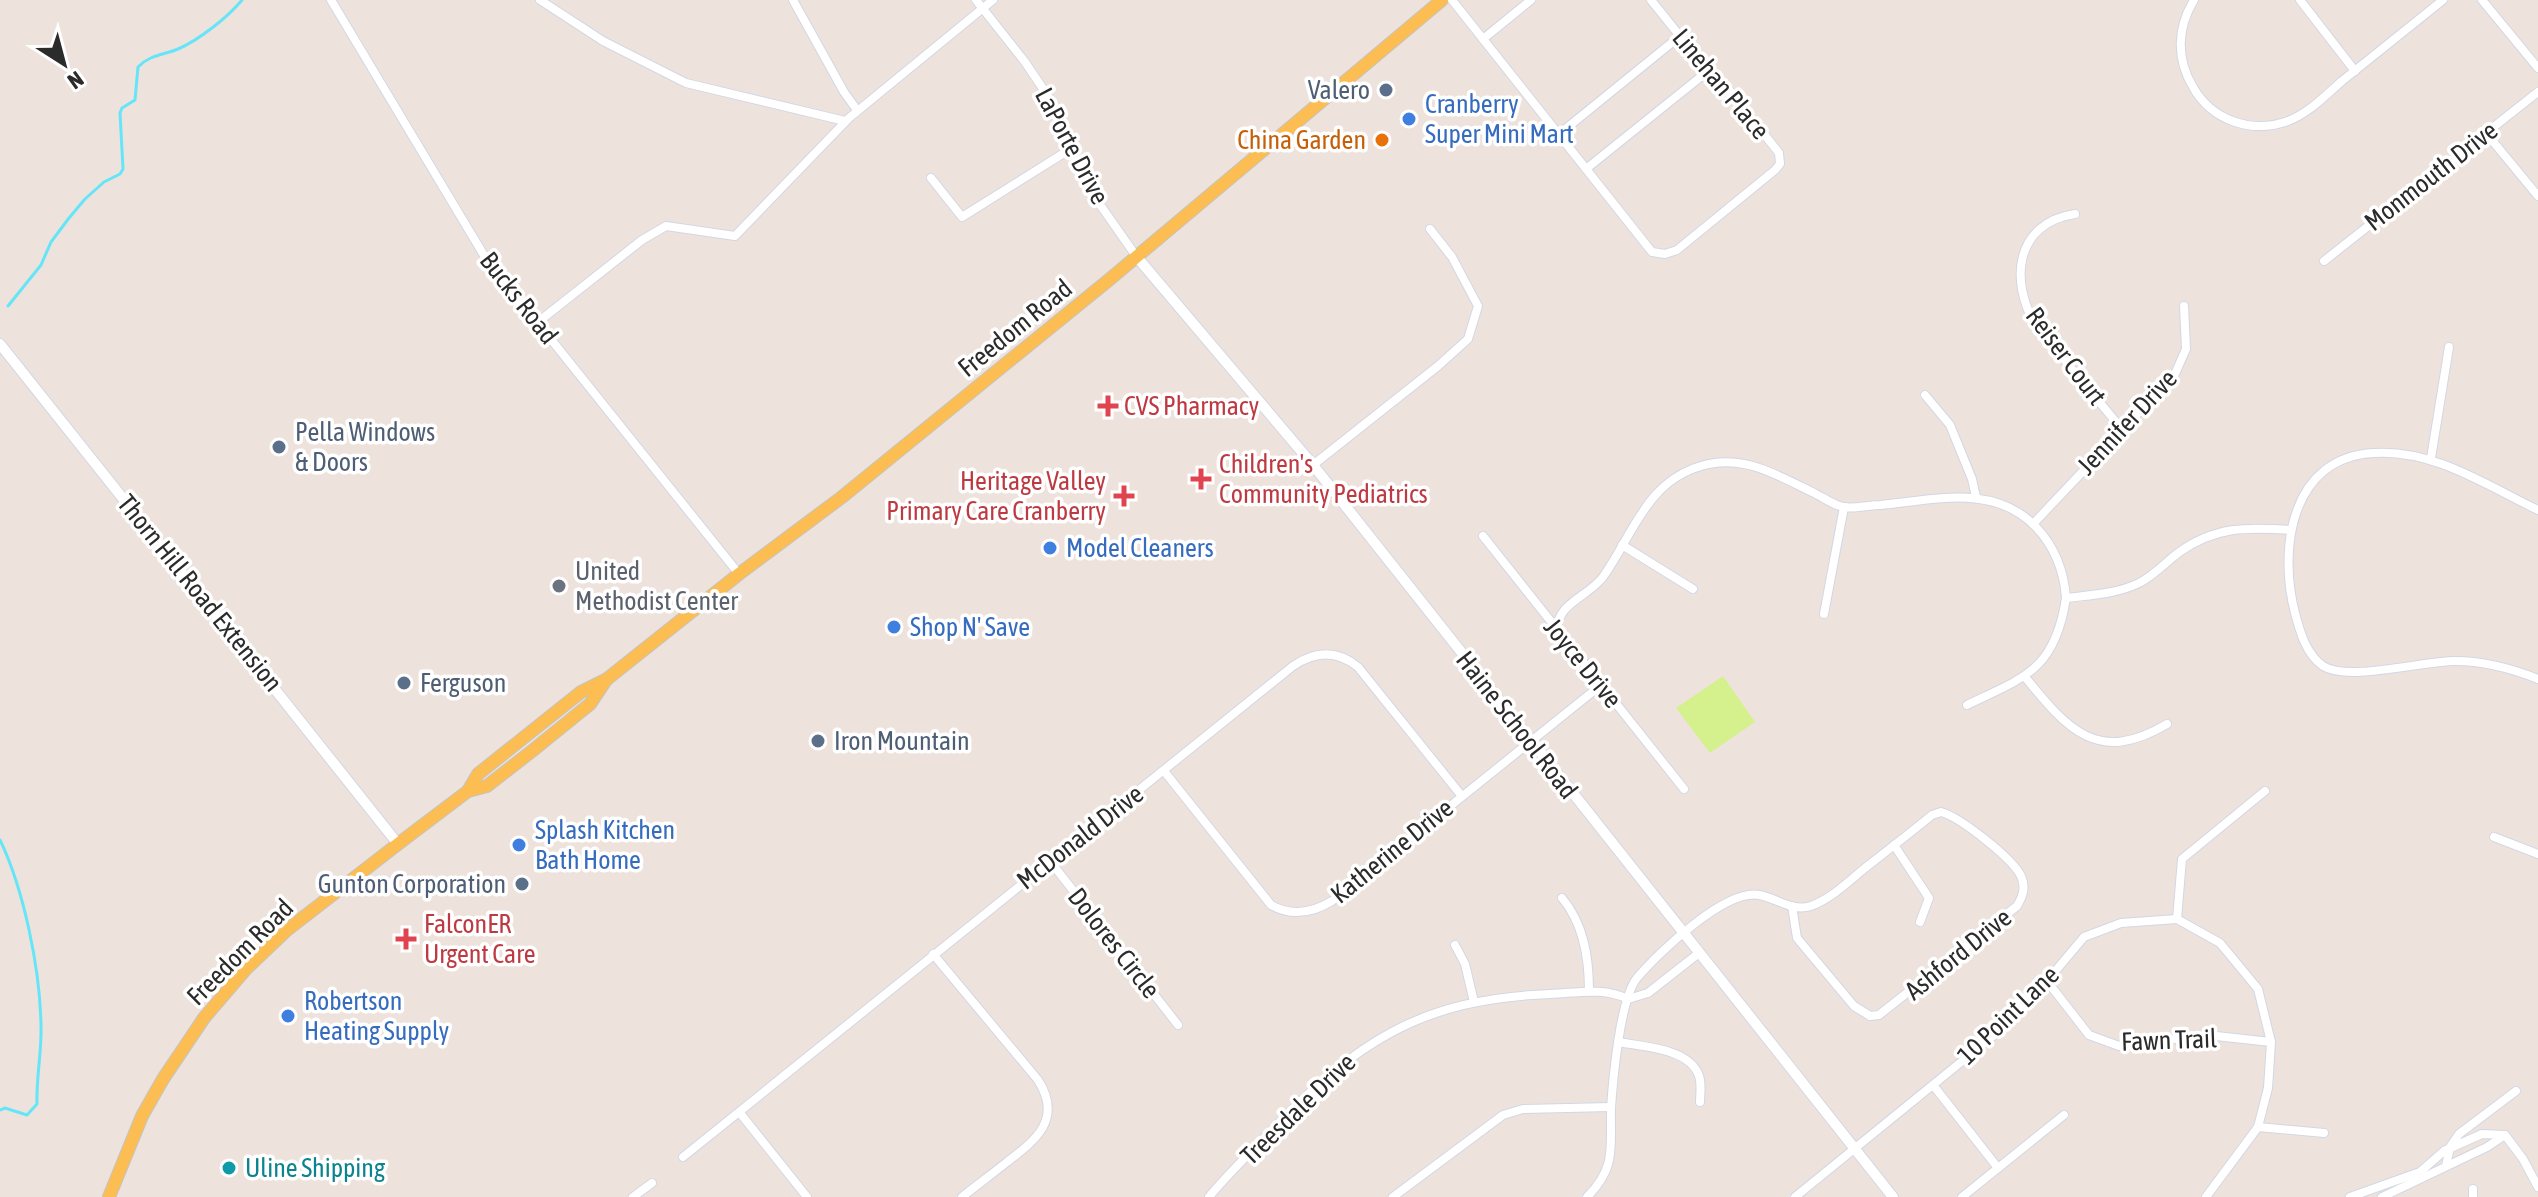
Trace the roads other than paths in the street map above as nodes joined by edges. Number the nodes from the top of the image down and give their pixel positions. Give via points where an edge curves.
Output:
1 (331, 0) edge
2 (540, 0) edge
3 (793, 0) edge
4 (976, 0) edge
5 (993, 0) edge
6 (1442, 0) edge
7 (1452, 0) edge
8 (1531, 0) edge
9 (1651, 0) edge
10 (2194, 0) edge
11 (2300, 0) edge
12 (2443, 0) edge
13 (2482, 0) edge
14 (982, 9) junction
15 (1680, 36) junction
16 (1483, 39) junction
17 (2538, 68) edge
18 (1708, 71) junction
19 (2355, 71) junction
20 (2538, 92) edge
21 (857, 110) junction
22 (845, 121) junction
23 (2486, 133) junction
24 (1558, 135) junction
25 (1072, 148) junction
26 (1586, 169) junction
27 (931, 178) dead end
28 (2538, 196) edge
29 (2075, 214) dead end
30 (1430, 229) dead end
31 (1136, 256) junction
32 (2324, 261) dead end
33 (2184, 306) dead end
34 (538, 322) junction
35 (0, 344) edge
36 (2449, 347) dead end
37 (1925, 395) dead end
38 (2121, 428) junction
39 (2431, 458) junction
40 (1313, 465) junction
41 (1976, 497) junction
42 (1844, 507) junction
43 (2538, 510) edge
44 (2033, 524) junction
45 (2291, 530) junction
46 (1483, 536) dead end
47 (1622, 545) junction
48 (739, 574) junction
49 (1693, 589) dead end
50 (2066, 598) junction
51 (1824, 614) dead end
52 (1557, 630) junction
53 (2025, 677) junction
54 (2538, 679) edge
55 (1601, 685) junction
56 (1967, 705) dead end
57 (2167, 724) dead end
58 (1530, 742) junction
59 (1164, 771) junction
60 (1684, 789) dead end
61 (2265, 791) dead end
62 (1461, 795) junction
63 (2494, 837) dead end
64 (398, 844) junction
65 (1894, 845) junction
66 (2538, 854) edge
67 (1050, 861) junction
68 (1562, 898) dead end
69 (1792, 906) junction
70 (2177, 919) junction
71 (1920, 922) dead end
72 (1683, 934) junction
73 (1455, 945) dead end
74 (1699, 953) junction
75 (933, 954) junction
76 (2047, 981) junction
77 (1589, 991) junction
78 (1628, 999) junction
79 (1474, 1002) junction
80 (1178, 1025) dead end
81 (1619, 1042) junction
82 (2271, 1042) junction
83 (1933, 1085) junction
84 (2516, 1091) dead end
85 (1700, 1102) dead end
86 (1611, 1107) junction
87 (740, 1113) junction
88 (2064, 1115) dead end
89 (2258, 1127) junction
90 (2324, 1133) dead end
91 (2505, 1135) junction
92 (2450, 1147) junction
93 (1855, 1150) junction
94 (683, 1157) dead end
95 (2446, 1166) junction
96 (1998, 1168) junction
97 (652, 1183) dead end
98 (2538, 1187) edge
99 (109, 1197) edge
100 (633, 1197) edge
101 (807, 1197) edge
102 (962, 1197) edge
103 (1209, 1197) edge
104 (1393, 1197) edge
105 (1587, 1197) edge
106 (1795, 1197) edge
107 (1893, 1197) edge
108 (1962, 1197) edge
109 (2206, 1197) edge
110 (2350, 1197) edge
111 (2382, 1197) edge

1 - 34 street, Bucks Road via 485,257
2 - 22 street via 603,41 686,83
3 - 21 street
4 - 14 street, LaPorte Drive
5 - 14 street
6 - 31 main road, Freedom Road
7 - 16 street
8 - 16 street
9 - 15 street, Linehan Place
10 - 19 street via 2181,31 2181,55 2194,91 2224,118 2263,126 2290,120
11 - 19 street
12 - 19 street
13 - 17 street
14 - 21 street
14 - 25 street, LaPorte Drive via 1056,108
15 - 18 street, Linehan Place
15 - 24 street
16 - 24 street
18 - 26 street
18 - 26 street, Linehan Place via 1779,153 1780,164 1677,250 1652,252
20 - 23 street, Monmouth Drive
21 - 22 street
22 - 34 street via 735,236 666,226
23 - 28 street
23 - 32 street, Monmouth Drive
24 - 26 street
25 - 27 street via 962,217
25 - 31 street, LaPorte Drive via 1101,206
29 - 38 street, Reiser Court via 2052,221 2032,238 2019,270 2020,288 2036,326
30 - 40 street via 1478,306 1468,339
31 - 40 street, Haine School Road
31 - 48 main road, Freedom Road via 842,497
33 - 38 street, Jennifer Drive via 2188,338 2183,361
34 - 48 street, Bucks Road
35 - 64 street, Thorn Hill Road Extension
36 - 39 street
37 - 41 street via 1950,425
38 - 44 street, Jennifer Drive
39 - 43 street
39 - 45 street via 2373,453 2335,463 2301,497
40 - 58 street, Haine School Road
41 - 42 street
41 - 44 street via 2000,502
42 - 47 street via 1761,468 1717,462 1663,486
42 - 51 street
44 - 50 street via 2053,551
45 - 50 street via 2246,527 2212,535 2183,549 2136,585
45 - 54 street via 2292,603 2306,646 2324,667 2351,673 2475,662
46 - 52 street, Joyce Drive
47 - 49 street
47 - 52 street via 1599,581 1560,613
48 - 64 main road, Freedom Road via 607,679 590,704 562,728 487,786 468,791
50 - 53 street via 2051,647
52 - 55 street, Joyce Drive
53 - 56 street
53 - 57 street via 2085,736 2134,741
55 - 58 street, Katherine Drive
55 - 60 street, Joyce Drive
58 - 62 street, Katherine Drive
58 - 72 street, Haine School Road
59 - 62 street, McDonald Drive via 1301,661 1335,654 1368,677
59 - 62 street, Katherine Drive via 1271,905 1292,913 1316,910 1332,901
59 - 67 street, McDonald Drive
61 - 70 street via 2182,859
63 - 66 street
64 - 99 main road, Freedom Road via 277,939 212,1009 142,1116
65 - 69 street, Ashford Drive via 1832,895 1807,907
65 - 69 street, Ashford Drive via 1932,815 1949,814 2012,863 2024,886 2023,897 1889,1010 1870,1016 1854,1006 1797,938
65 - 71 street via 1929,898
67 - 75 street, McDonald Drive
67 - 80 street, Dolores Circle
68 - 77 street via 1580,928
69 - 72 street via 1760,895 1736,896
70 - 76 street, 10 Point Lane via 2121,923 2084,937
70 - 82 street via 2220,943 2258,989
72 - 74 street, Haine School Road
72 - 78 street via 1635,980
73 - 79 street
74 - 78 street via 1648,993
74 - 93 street, Haine School Road
75 - 87 street, McDonald Drive
75 - 102 street via 1038,1080 1047,1104 1043,1129 1031,1144
76 - 82 street, Fawn Trail via 2089,1035 2119,1046 2207,1035
76 - 83 street, 10 Point Lane via 1993,1036
77 - 78 street, Treesdale Drive
77 - 79 street, Treesdale Drive
78 - 81 street
79 - 103 street, Treesdale Drive via 1411,1022 1354,1054 1312,1089
81 - 85 street via 1666,1051 1687,1062 1699,1076
81 - 86 street
82 - 89 street
83 - 93 street, 10 Point Lane
83 - 96 street
84 - 92 street via 2465,1128
86 - 104 street via 1523,1109 1503,1115
86 - 105 street via 1609,1167
87 - 94 street, McDonald Drive
87 - 101 street
88 - 96 street
89 - 90 street
89 - 109 street
91 - 92 street via 2482,1134
91 - 95 street
91 - 98 street
92 - 95 street
92 - 110 street via 2420,1172
93 - 106 street, 10 Point Lane
93 - 107 street, Haine School Road
95 - 111 street
96 - 108 street
97 - 100 street

